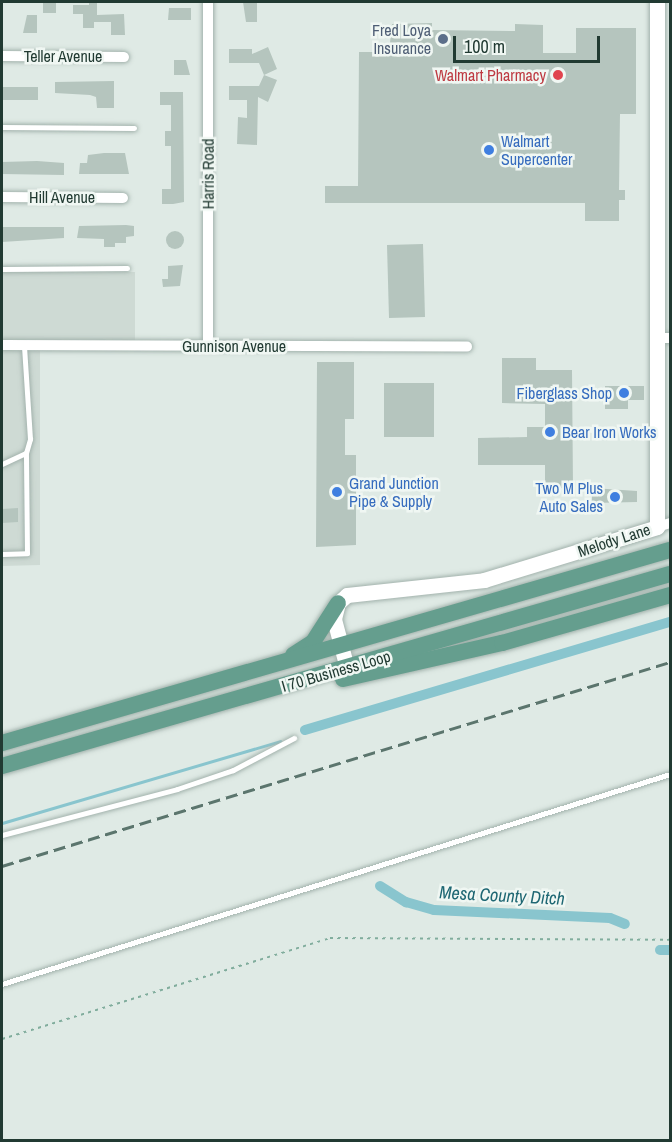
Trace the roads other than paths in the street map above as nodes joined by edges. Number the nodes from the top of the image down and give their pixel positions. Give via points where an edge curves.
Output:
1 (208, 2) edge
2 (657, 2) edge
3 (664, 46) edge
4 (2, 56) edge
5 (124, 57) dead end
6 (2, 127) edge
7 (134, 128) dead end
8 (2, 197) edge
9 (123, 198) dead end
10 (2, 268) edge
11 (127, 268) dead end
12 (664, 338) edge
13 (2, 345) edge
14 (24, 346) junction
15 (208, 346) junction
16 (467, 347) dead end
17 (26, 453) junction
18 (2, 464) edge
19 (664, 525) edge
20 (670, 550) edge
21 (2, 554) edge
22 (670, 573) edge
23 (670, 595) edge
24 (338, 603) junction
25 (340, 646) junction
26 (347, 668) junction
27 (264, 669) junction
28 (251, 696) junction
29 (294, 738) dead end
30 (2, 742) edge
31 (2, 766) edge
32 (670, 774) edge
33 (2, 835) edge
34 (2, 984) edge

1 - 15 street, Harris Road
2 - 3 street, Melody Lane
3 - 12 street, Melody Lane
4 - 5 street, Teller Avenue
6 - 7 lane
8 - 9 street, Hill Avenue
10 - 11 lane
12 - 19 street, Melody Lane
13 - 14 street, Gunnison Avenue
14 - 15 street, Gunnison Avenue
14 - 17 lane via 30,439
15 - 16 street, Gunnison Avenue
17 - 18 lane
17 - 21 lane via 27,554
19 - 24 street, Melody Lane via 484,580 356,592
20 - 25 main road, I 70 Business Loop
22 - 26 main road, I 70 Business Loop
23 - 28 main road via 428,662
24 - 25 street via 334,619
24 - 27 main road via 313,642
25 - 26 street
25 - 27 main road, I 70 Business Loop
26 - 28 main road, I 70 Business Loop
27 - 30 main road, I 70 Business Loop
28 - 31 main road, I 70 Business Loop
29 - 33 lane via 233,770 189,785
32 - 34 lane

